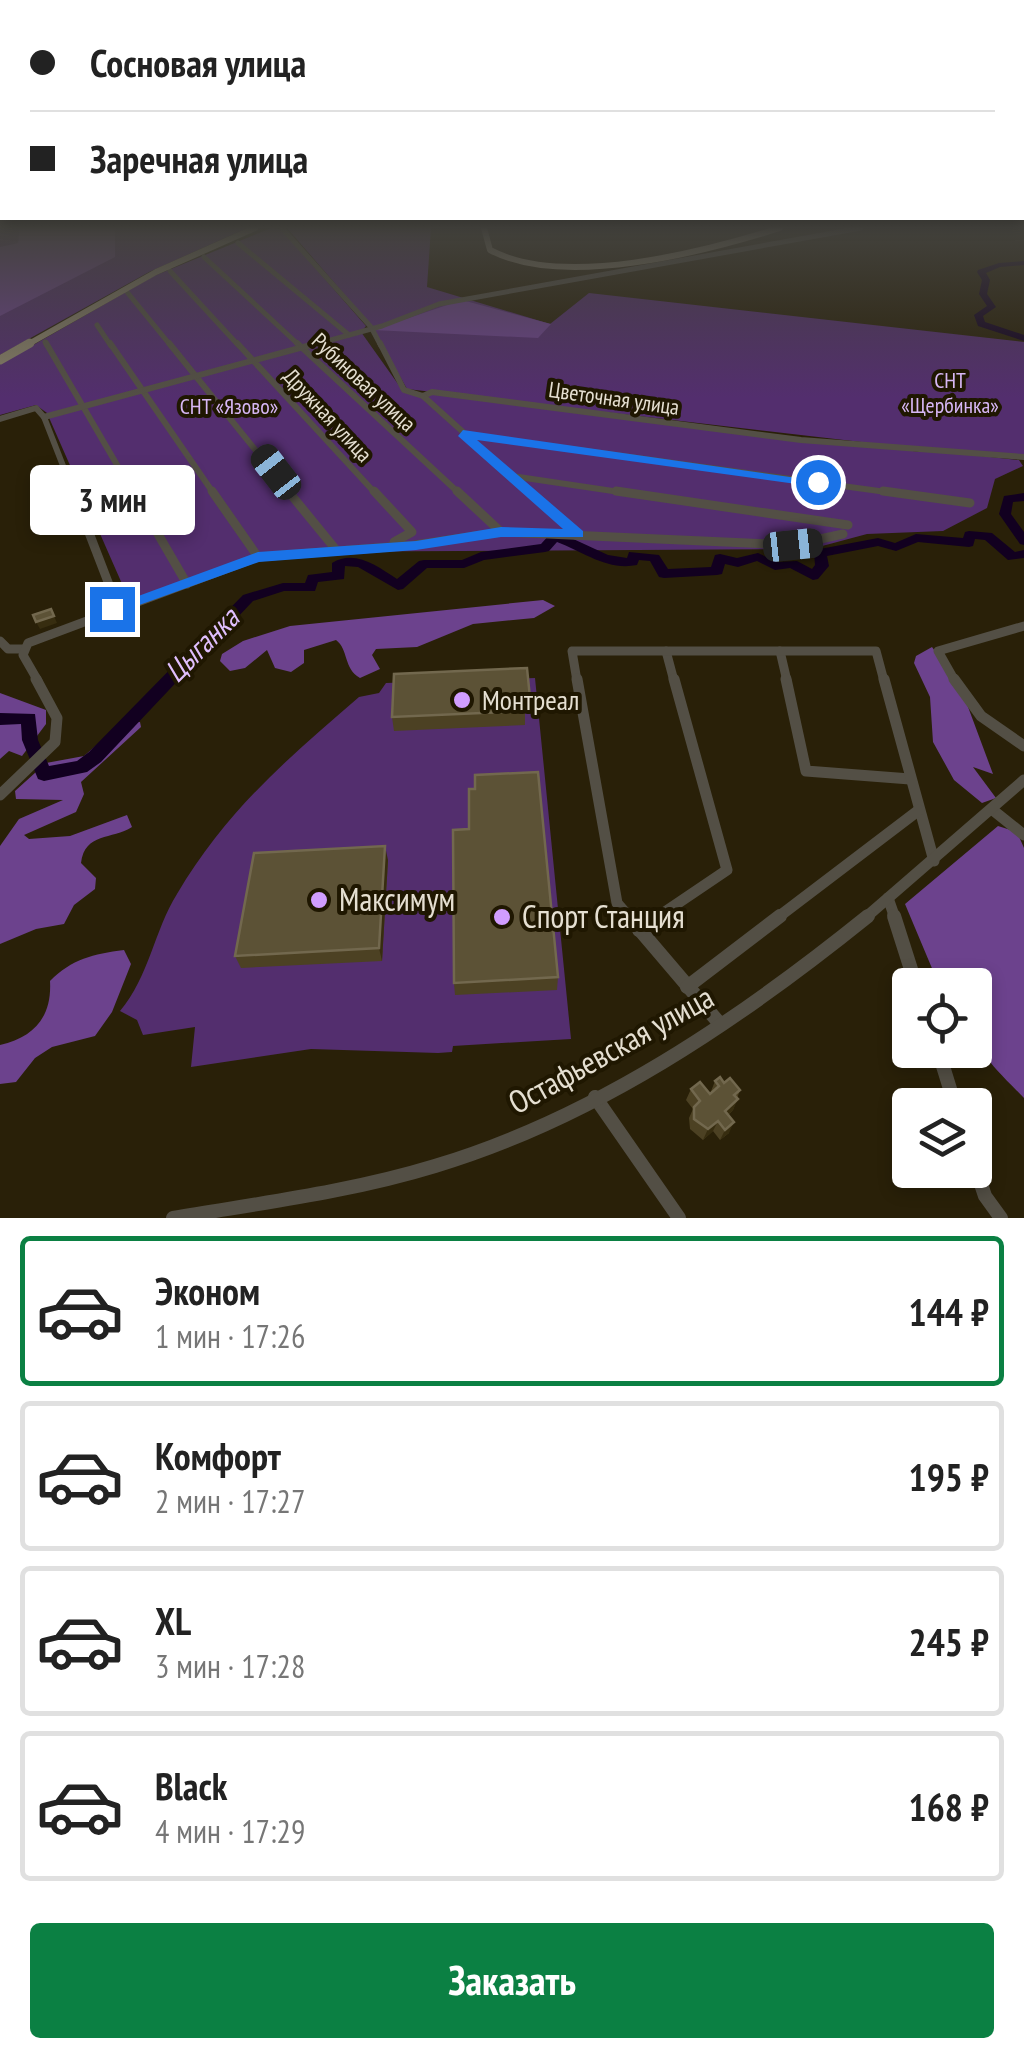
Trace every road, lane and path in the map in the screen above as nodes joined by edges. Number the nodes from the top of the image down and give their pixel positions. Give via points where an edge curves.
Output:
1 (133, 285) edge
2 (183, 285) edge
3 (233, 285) edge
4 (291, 285) edge
5 (331, 285) edge
6 (545, 285) edge
7 (128, 292) dead end
8 (97, 325) dead end
9 (370, 330) junction
10 (349, 335) junction
11 (45, 342) dead end
12 (301, 348) junction
13 (0, 360) edge
14 (253, 361) junction
15 (198, 376) junction
16 (142, 391) junction
17 (423, 396) junction
18 (85, 406) junction
19 (44, 417) junction
20 (0, 420) edge
21 (463, 434) junction
22 (1024, 456) edge
23 (512, 476) junction
24 (970, 503) dead end
25 (501, 532) junction
26 (578, 534) junction
27 (342, 551) junction
28 (258, 557) junction
29 (187, 584) junction
30 (112, 609) junction
31 (1024, 626) edge
32 (0, 641) edge
33 (26, 646) junction
34 (666, 651) junction
35 (780, 651) junction
36 (1024, 746) edge
37 (910, 779) junction
38 (1024, 780) edge
39 (1018, 792) edge
40 (0, 795) edge
41 (919, 810) junction
42 (994, 811) junction
43 (1024, 835) edge
44 (934, 861) junction
45 (888, 898) junction
46 (639, 930) junction
47 (911, 968) edge
48 (687, 987) junction
49 (720, 1024) junction
50 (596, 1097) junction
51 (982, 1188) edge
52 (174, 1218) edge
53 (679, 1218) edge
54 (1001, 1218) edge

1 - 13 main road
2 - 14 street, Дружная улица
3 - 12 street, Рубиновая улица
4 - 10 street
5 - 9 street
6 - 9 street via 439,304
7 - 15 street
8 - 16 street
9 - 10 street
9 - 17 street via 404,390
10 - 12 street
11 - 18 street
12 - 14 street
12 - 25 street, Рубиновая улица
14 - 15 street
14 - 27 street, Дружная улица via 412,532 403,540
15 - 16 street
15 - 27 street
16 - 18 street
16 - 28 street
17 - 21 street
17 - 22 street, Цветочная улица via 432,392 880,450
18 - 19 street
18 - 29 street
19 - 20 street via 36,408
19 - 30 street via 113,595
21 - 23 street
21 - 24 street
23 - 26 street
23 - 26 street via 846,529 793,545
25 - 26 street
25 - 27 street
27 - 28 street
28 - 29 street
29 - 30 street
30 - 33 street
31 - 36 street via 937,656 981,716
32 - 33 street via 8,649
33 - 40 street via 26,663 58,715 60,731
34 - 35 street
34 - 46 street via 727,870
34 - 46 street via 572,651 614,892
35 - 37 street via 806,771
35 - 37 street via 876,651
37 - 41 street
38 - 39 street, Остафьевская улица
39 - 42 street, Остафьевская улица
41 - 44 street
41 - 48 street
42 - 43 street
42 - 44 street, Остафьевская улица
44 - 45 street, Остафьевская улица
45 - 47 street
45 - 49 street, Остафьевская улица
46 - 48 street
48 - 49 street
49 - 50 street, Остафьевская улица
50 - 52 street, Остафьевская улица via 490,1147 410,1173
50 - 53 street
51 - 54 street

